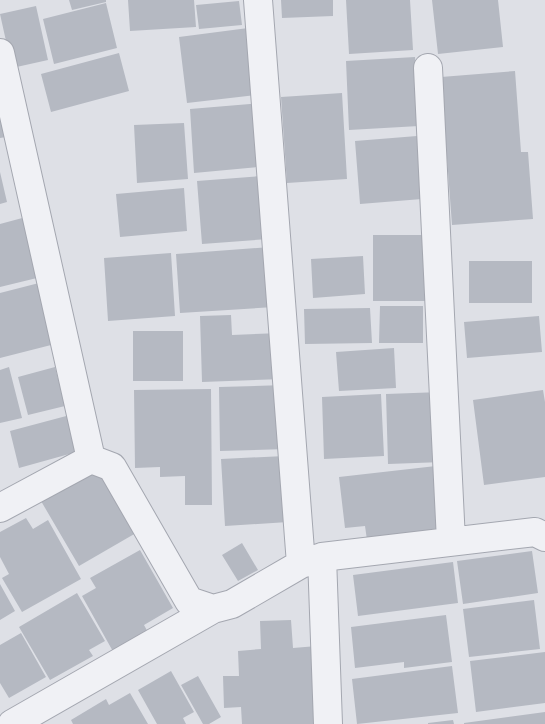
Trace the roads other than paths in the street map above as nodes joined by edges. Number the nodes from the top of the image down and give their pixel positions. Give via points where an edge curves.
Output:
1 (258, 0) edge
2 (0, 53) edge
3 (428, 68) dead end
4 (91, 459) junction
5 (0, 508) edge
6 (545, 537) edge
7 (451, 541) junction
8 (312, 560) junction
9 (213, 609) junction
10 (12, 724) edge
11 (328, 724) edge

1 - 8 street
2 - 4 street
3 - 7 street
4 - 5 street
4 - 9 street via 112,467 188,601
6 - 7 street via 535,532
7 - 8 street
8 - 9 street via 232,604
8 - 11 street
9 - 10 street

